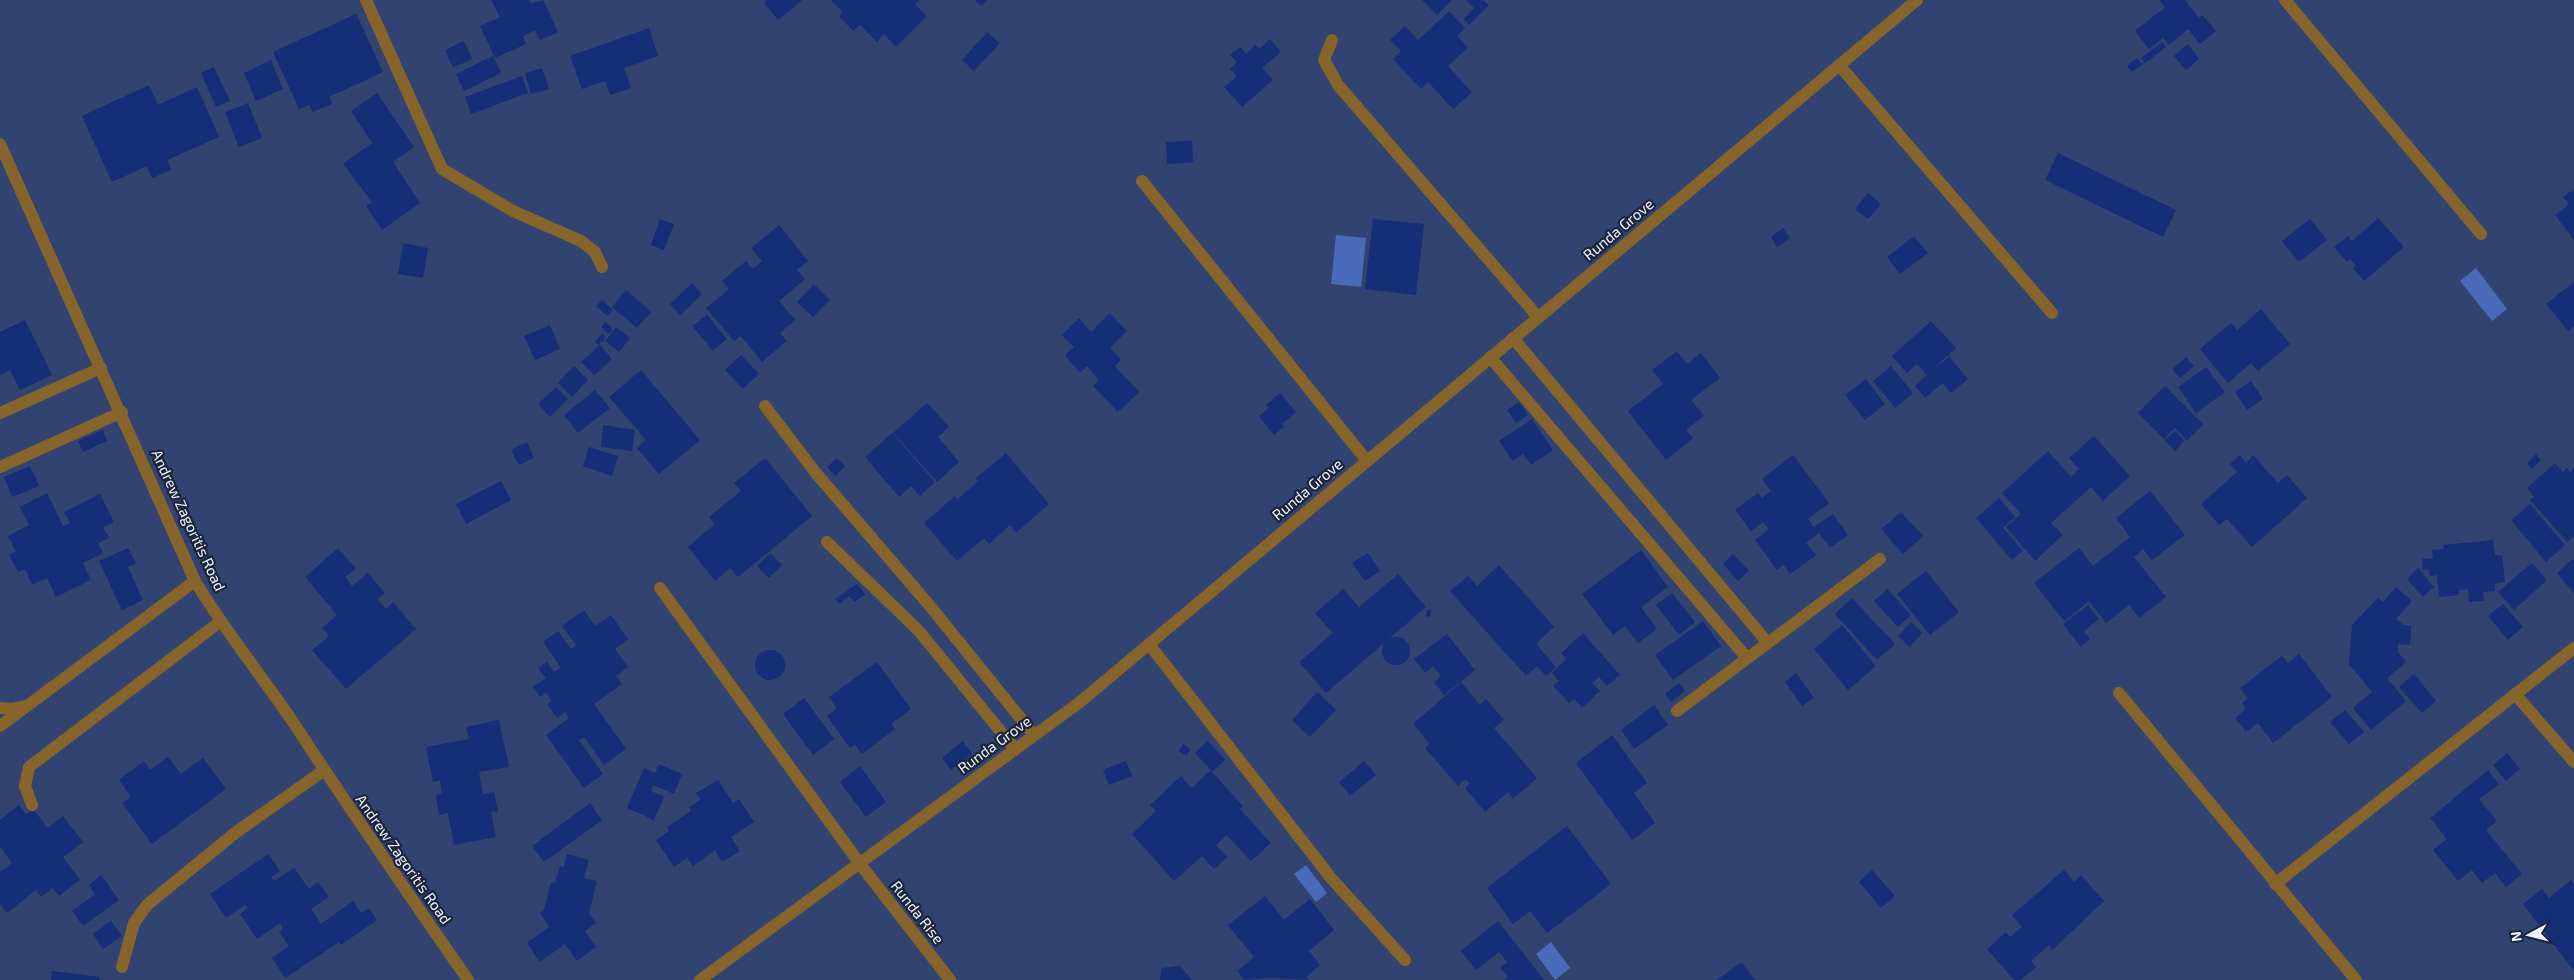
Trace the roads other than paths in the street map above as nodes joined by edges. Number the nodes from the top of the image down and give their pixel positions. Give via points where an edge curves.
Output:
1 (366, 0) edge
2 (1917, 0) edge
3 (2285, 0) edge
4 (1332, 40) dead end
5 (1839, 65) junction
6 (0, 144) edge
7 (1142, 181) dead end
8 (2481, 234) dead end
9 (602, 267) dead end
10 (2052, 313) dead end
11 (1538, 317) junction
12 (1513, 338) junction
13 (1490, 357) junction
14 (102, 368) junction
15 (765, 406) dead end
16 (122, 412) junction
17 (0, 413) edge
18 (1366, 461) junction
19 (0, 467) edge
20 (827, 542) dead end
21 (1880, 559) dead end
22 (195, 581) junction
23 (660, 588) dead end
24 (221, 621) junction
25 (1767, 642) junction
26 (1149, 644) junction
27 (2574, 648) edge
28 (1747, 658) junction
29 (2119, 694) dead end
30 (2515, 694) junction
31 (27, 706) junction
32 (0, 708) edge
33 (1677, 711) dead end
34 (0, 726) edge
35 (1034, 735) junction
36 (1015, 749) junction
37 (2574, 762) edge
38 (323, 771) junction
39 (32, 805) dead end
40 (860, 864) junction
41 (2275, 884) junction
42 (1405, 960) dead end
43 (122, 967) dead end
44 (468, 980) edge
45 (700, 980) edge
46 (950, 980) edge
47 (2356, 980) edge

1 - 9 street via 442,169 513,210 581,241 595,252
2 - 5 street, Runda Grove
3 - 8 street
4 - 11 street via 1324,60 1338,85
5 - 10 street
5 - 11 street, Runda Grove
6 - 14 street, Andrew Zagoritis Road
7 - 18 street
11 - 12 street, Runda Grove
12 - 13 street, Runda Grove
12 - 25 street
13 - 18 street, Runda Grove
13 - 28 street
14 - 16 street, Andrew Zagoritis Road
14 - 17 street
15 - 35 street via 815,472 930,606
16 - 19 street
16 - 22 street, Andrew Zagoritis Road
18 - 26 street, Runda Grove
20 - 36 street via 919,631
21 - 25 street
22 - 24 street, Andrew Zagoritis Road
22 - 31 street
23 - 40 street, Runda Rise
24 - 38 street, Andrew Zagoritis Road
24 - 39 street via 29,767 24,786
25 - 28 street
26 - 35 street, Runda Grove via 1080,702
26 - 42 street via 1331,878
27 - 30 street
28 - 33 street
29 - 41 street
30 - 37 street
30 - 41 street
31 - 32 street
31 - 34 street
35 - 36 street, Runda Grove
36 - 40 street, Runda Grove
38 - 43 street via 235,833 147,905 134,923
38 - 44 street, Andrew Zagoritis Road
40 - 45 street, Runda Grove
40 - 46 street, Runda Rise
41 - 47 street

